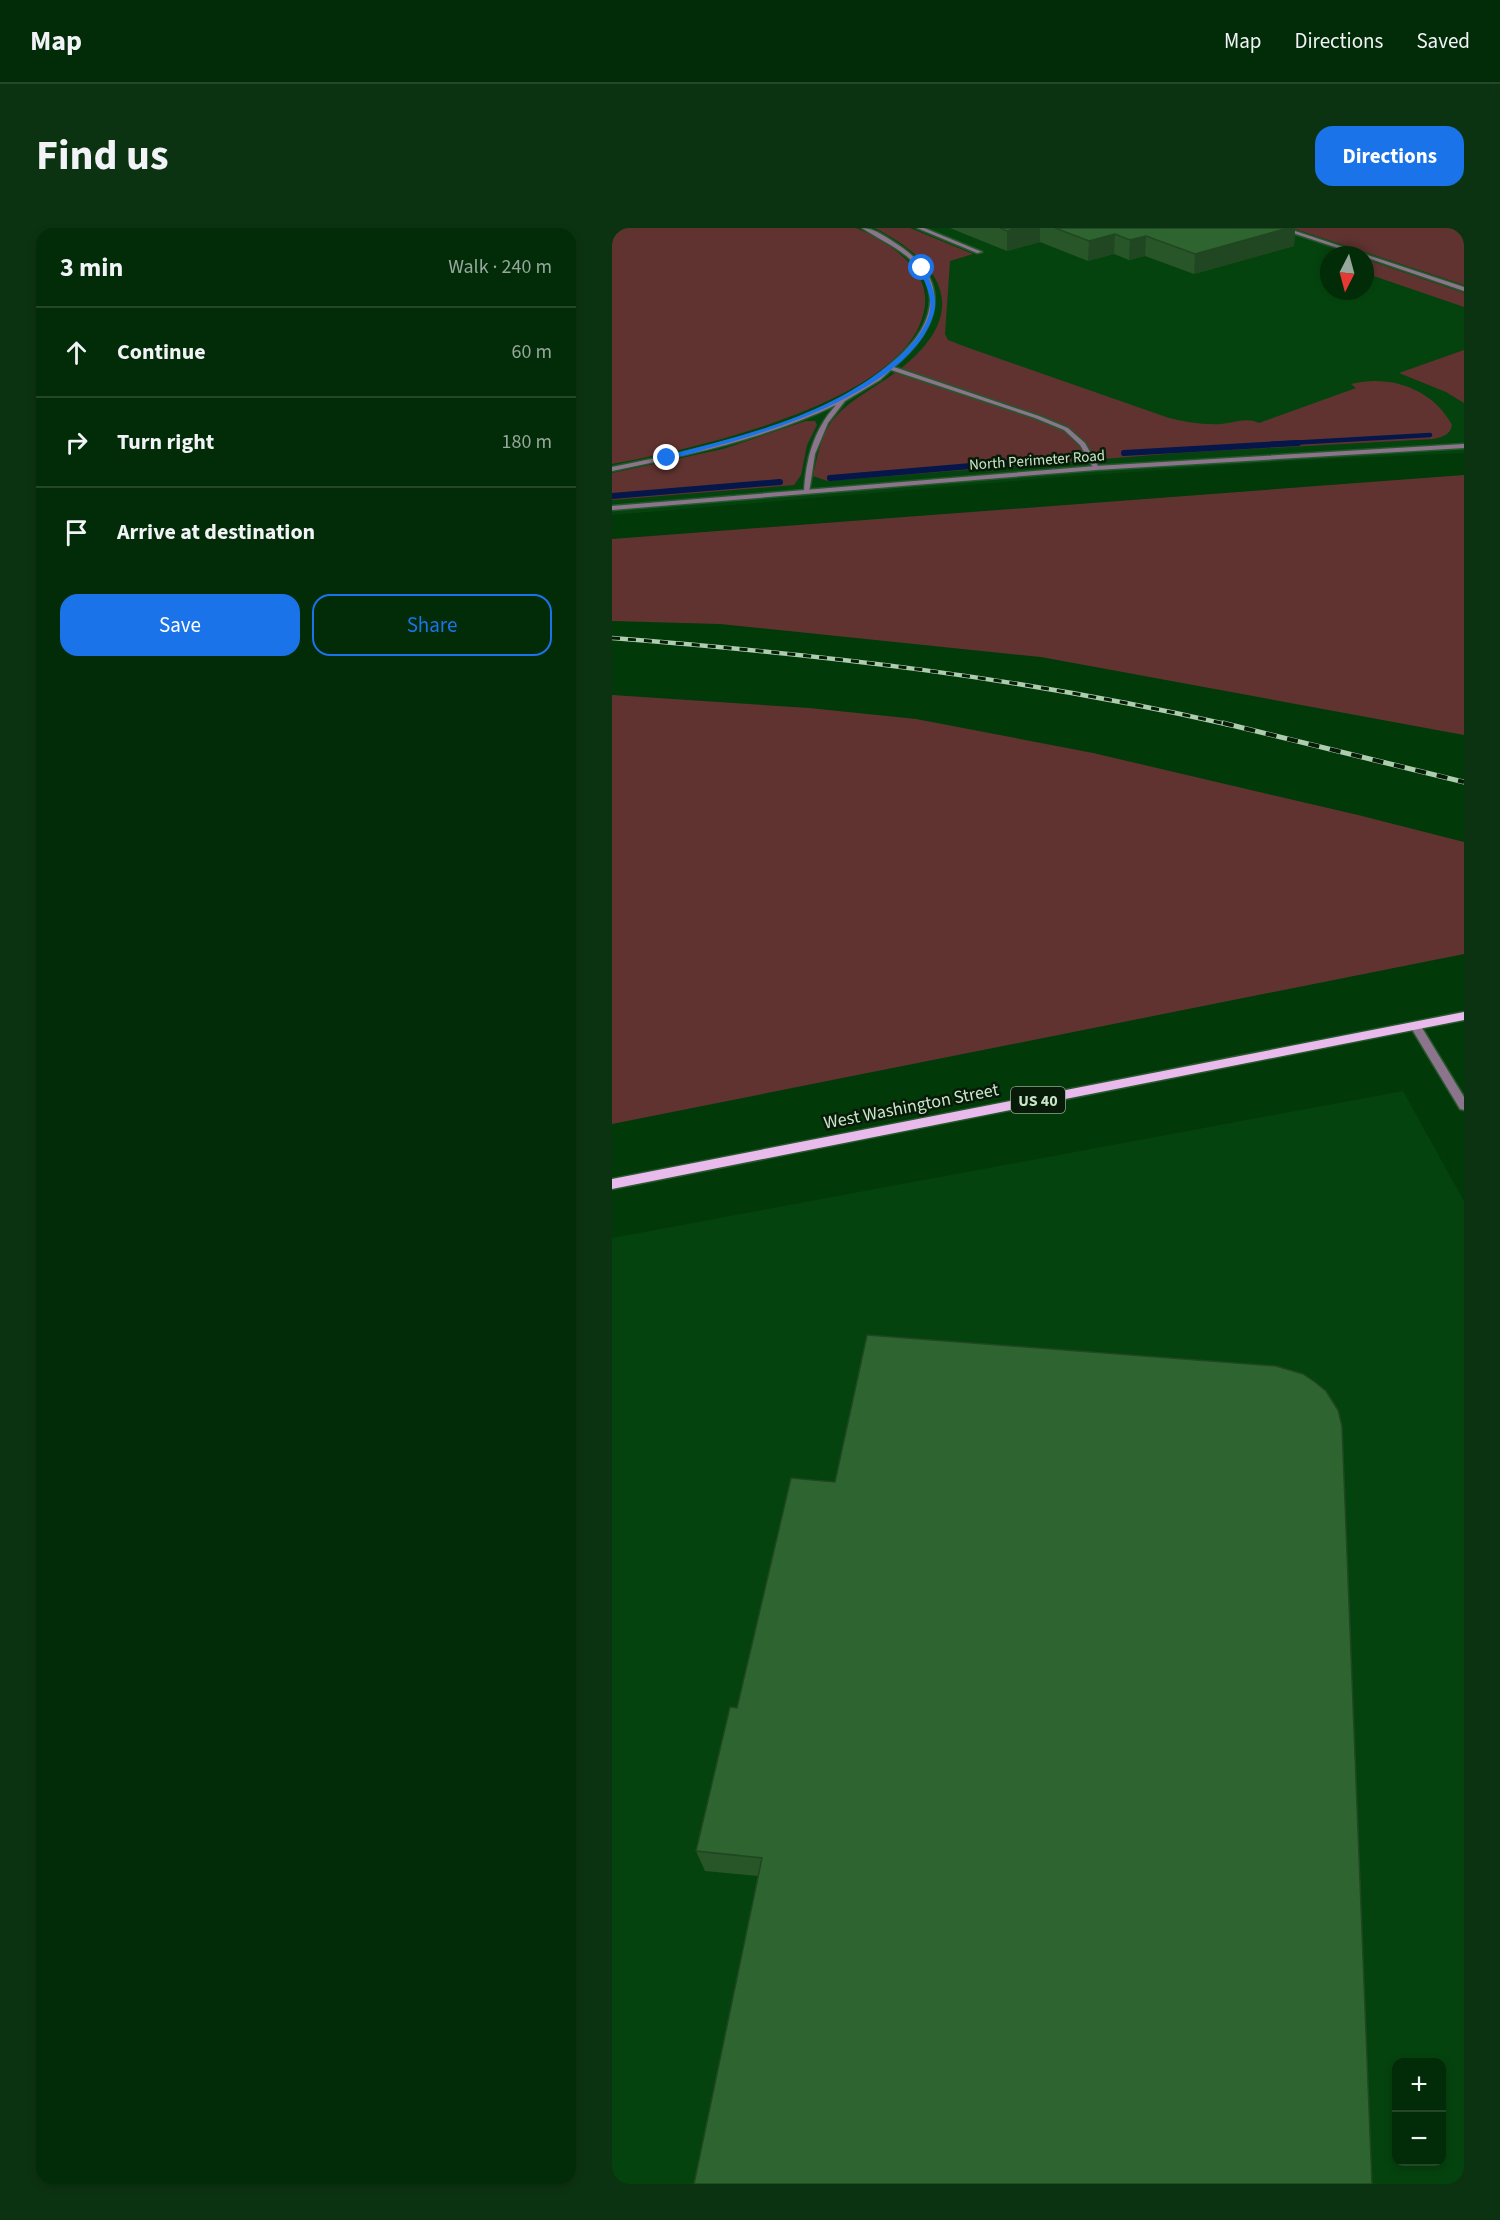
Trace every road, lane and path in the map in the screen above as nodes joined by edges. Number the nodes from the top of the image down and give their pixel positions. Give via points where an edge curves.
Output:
1 (866, 228) edge
2 (920, 228) edge
3 (1281, 228) edge
4 (1337, 246) edge
5 (979, 252) dead end
6 (1374, 258) edge
7 (1464, 289) edge
8 (891, 368) junction
9 (847, 396) junction
10 (1464, 446) edge
11 (1096, 468) junction
12 (612, 469) edge
13 (807, 492) junction
14 (612, 508) edge
15 (1464, 1016) edge
16 (1414, 1026) junction
17 (1464, 1106) edge
18 (612, 1184) edge

1 - 8 street via 915,261 932,290 933,311 927,327
2 - 5 street
3 - 4 street
6 - 7 street
8 - 9 street
8 - 11 street via 1066,429 1083,444
9 - 12 street via 747,437
9 - 13 street via 830,415 812,448
10 - 11 street, North Perimeter Road
11 - 13 street, North Perimeter Road
13 - 14 street, North Perimeter Road
15 - 16 main road, West Washington Street / US 40
16 - 17 street
16 - 18 main road, West Washington Street / US 40

